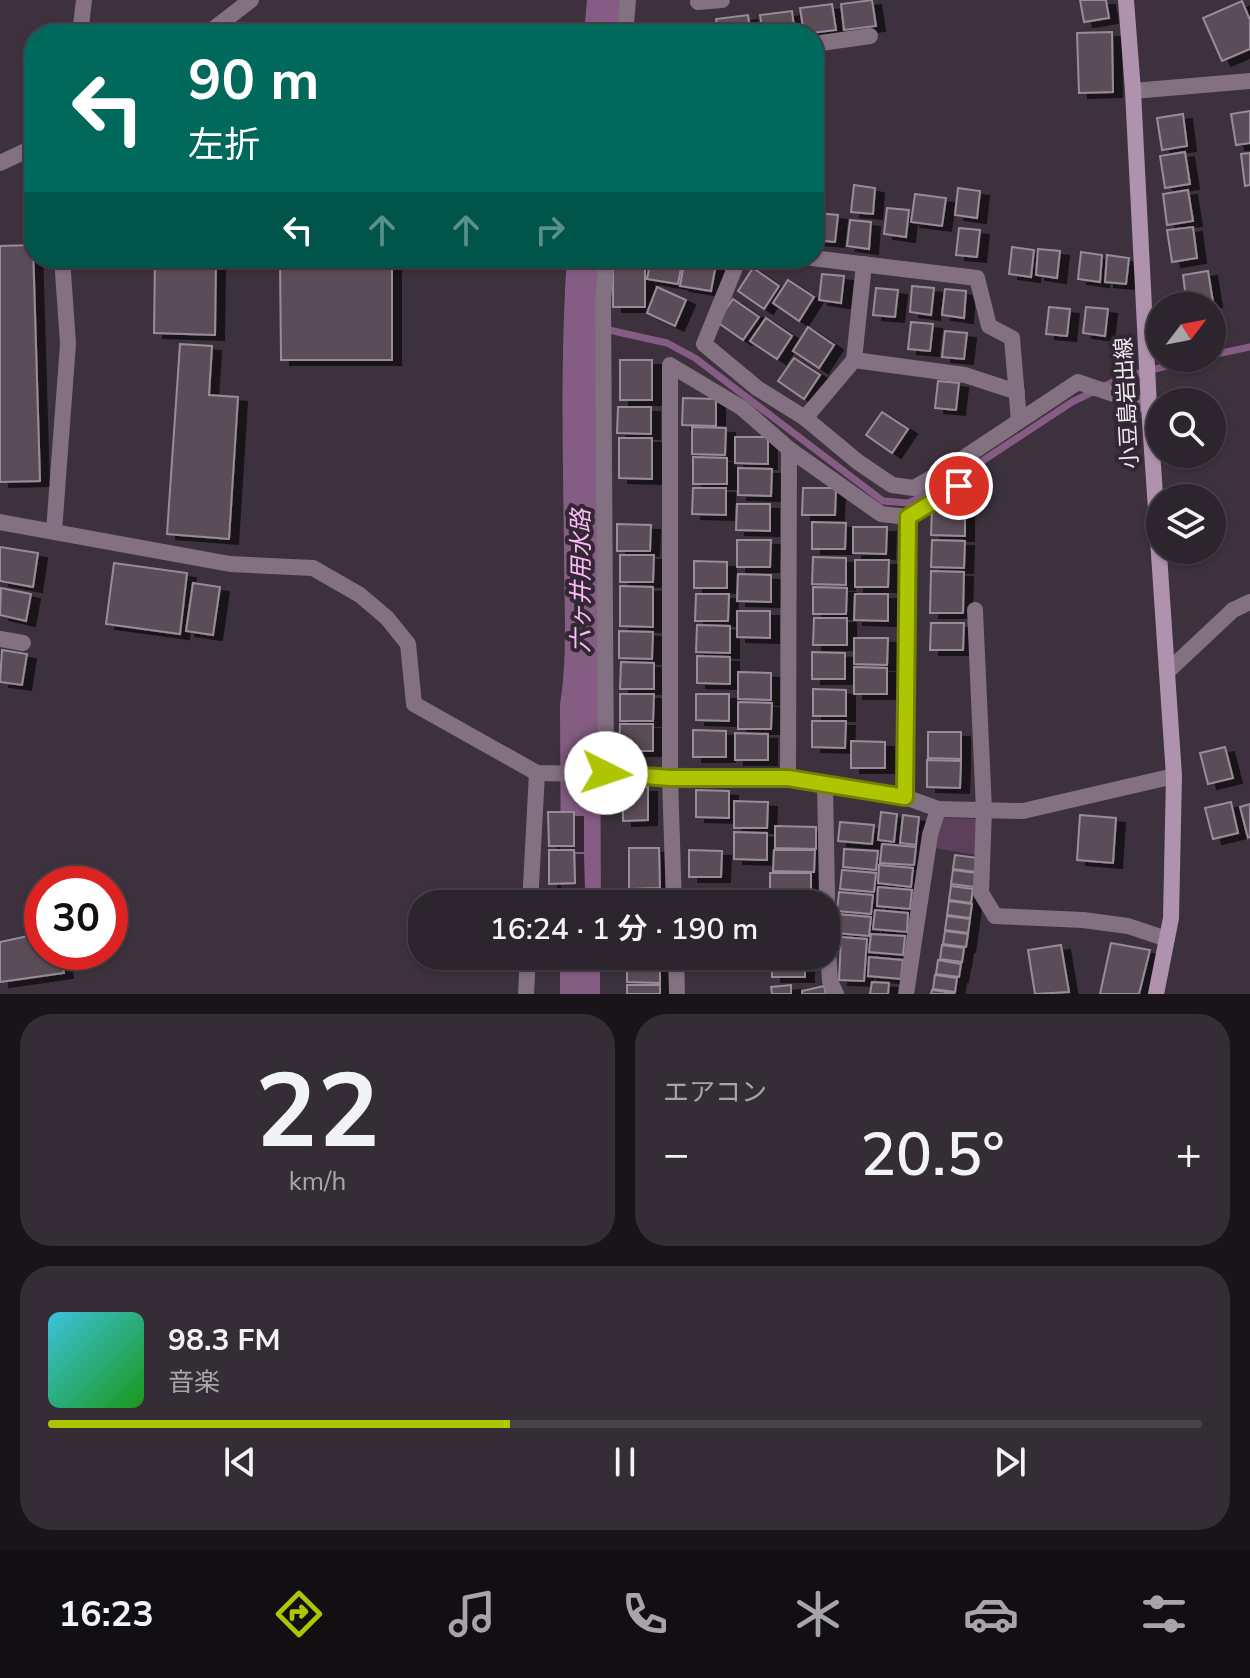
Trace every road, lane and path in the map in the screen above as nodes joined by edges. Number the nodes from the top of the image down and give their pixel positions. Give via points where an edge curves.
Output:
1 (84, 0) edge
2 (251, 0) edge
3 (628, 0) edge
4 (699, 0) edge
5 (722, 0) edge
6 (1126, 0) edge
7 (81, 24) edge
8 (220, 24) edge
9 (626, 24) edge
10 (870, 36) dead end
11 (824, 43) edge
12 (1250, 81) edge
13 (1133, 91) junction
14 (24, 152) edge
15 (0, 163) edge
16 (824, 259) edge
17 (864, 264) junction
18 (63, 268) edge
19 (606, 268) edge
20 (735, 268) edge
21 (854, 360) junction
22 (1148, 388) edge
23 (1017, 392) junction
24 (1146, 405) edge
25 (805, 418) junction
26 (1019, 421) junction
27 (789, 449) junction
28 (956, 463) junction
29 (1153, 468) edge
30 (908, 517) junction
31 (0, 522) edge
32 (54, 531) junction
33 (1250, 602) edge
34 (975, 610) dead end
35 (0, 639) edge
36 (23, 643) dead end
37 (1167, 672) junction
38 (541, 773) junction
39 (600, 773) junction
40 (1174, 776) junction
41 (670, 778) junction
42 (788, 778) junction
43 (825, 784) junction
44 (905, 797) junction
45 (938, 809) junction
46 (984, 810) junction
47 (531, 890) edge
48 (674, 890) edge
49 (1167, 939) junction
50 (527, 970) edge
51 (676, 970) edge
52 (526, 994) edge
53 (677, 994) edge
54 (836, 994) edge
55 (906, 994) edge
56 (1156, 994) edge

1 - 7 street
2 - 8 street
3 - 9 street
4 - 5 street
6 - 13 main road, 小豆島岩出線
10 - 11 street
12 - 13 street
13 - 22 main road, 小豆島岩出線
14 - 15 street
16 - 17 street
17 - 21 street
17 - 23 street via 977,278 989,326 1012,338
18 - 32 street via 68,344
19 - 39 street
20 - 25 street via 704,344 757,388
21 - 23 street via 965,375
21 - 25 street
23 - 26 street
24 - 26 street via 1078,382
25 - 28 street via 892,485 914,488
26 - 28 street
27 - 30 street via 881,514
27 - 41 street via 742,408 670,365
27 - 42 street
28 - 30 street via 959,486
29 - 37 main road, 小豆島岩出線
30 - 44 street
31 - 32 street
32 - 38 street via 230,564 313,568 360,595 408,644 414,704
33 - 37 street via 1233,610
34 - 46 street
35 - 36 street
37 - 40 main road, 小豆島岩出線
38 - 39 street
38 - 47 street
39 - 41 street
40 - 46 street via 1023,811
40 - 49 main road, 小豆島岩出線
41 - 42 street
41 - 48 street
42 - 43 street
43 - 44 street
43 - 54 street via 828,950
44 - 45 street
45 - 46 street
45 - 55 street
46 - 49 street via 981,893 995,916 1128,926
49 - 56 main road, 小豆島岩出線
50 - 52 street
51 - 53 street

